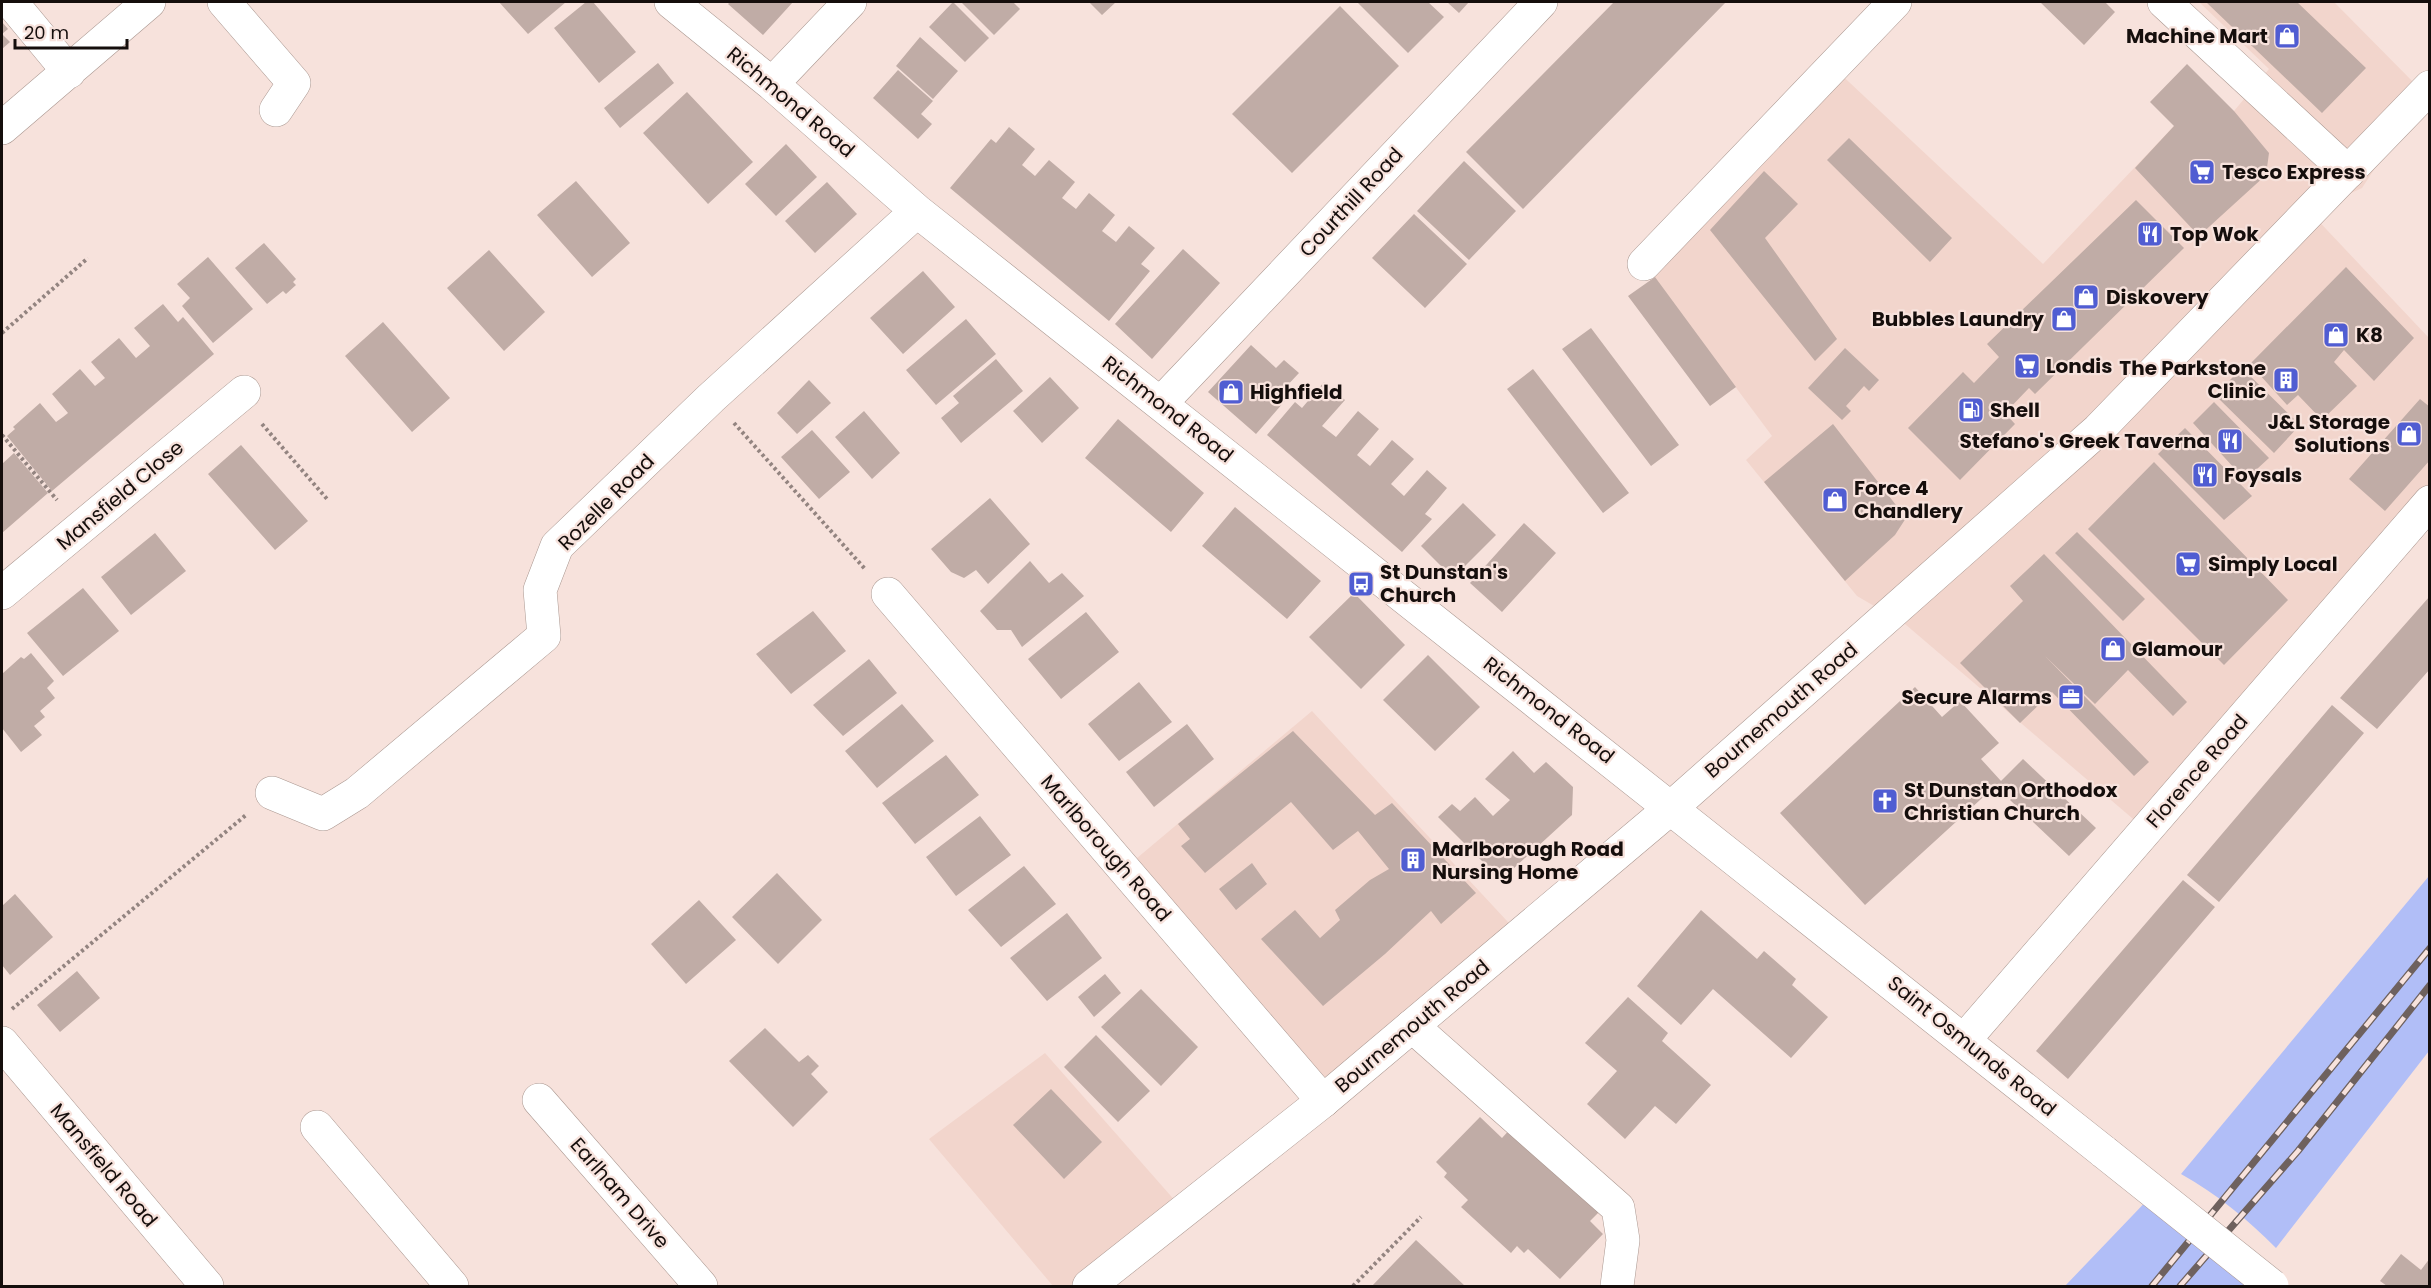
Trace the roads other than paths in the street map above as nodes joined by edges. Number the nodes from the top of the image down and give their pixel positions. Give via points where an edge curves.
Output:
1 (11, 2) edge
2 (150, 2) edge
3 (224, 2) edge
4 (671, 2) edge
5 (850, 2) edge
6 (1540, 2) edge
7 (1895, 2) edge
8 (2164, 2) edge
9 (69, 72) junction
10 (772, 84) junction
11 (2430, 87) edge
12 (276, 110) dead end
13 (2, 128) edge
14 (2348, 172) junction
15 (917, 211) junction
16 (1644, 264) dead end
17 (241, 394) road end
18 (1161, 403) junction
19 (2430, 502) edge
20 (2, 593) edge
21 (888, 594) road end
22 (272, 793) road end
23 (1672, 807) junction
24 (1412, 1026) junction
25 (1965, 1039) junction
26 (2, 1043) edge
27 (539, 1100) dead end
28 (1323, 1101) junction
29 (317, 1127) dead end
30 (207, 1287) edge
31 (452, 1287) edge
32 (701, 1287) edge
33 (1089, 1287) edge
34 (1617, 1287) edge
35 (2272, 1287) edge

1 - 9 main road
2 - 9 main road
3 - 12 main road via 294,83
4 - 10 main road, Richmond Road
5 - 10 main road
6 - 18 main road, Courthill Road
7 - 16 main road
8 - 14 main road
9 - 13 main road
10 - 15 main road, Richmond Road
11 - 14 main road, Bournemouth Road
14 - 23 main road, Bournemouth Road via 2098,430
15 - 18 main road, Richmond Road
15 - 22 main road, Rozelle Road via 711,398 557,546 540,590 544,636 357,793 323,814
17 - 20 main road, Mansfield Close
18 - 23 main road, Richmond Road
19 - 25 main road, Florence Road
21 - 28 main road, Marlborough Road
23 - 24 main road, Bournemouth Road
23 - 25 main road, Saint Osmunds Road
24 - 28 main road, Bournemouth Road
24 - 34 main road via 1618,1208 1623,1240
25 - 35 main road, Saint Osmunds Road, bridge
26 - 30 main road, Mansfield Road
27 - 32 main road, Earlham Drive
28 - 33 main road, Bournemouth Road
29 - 31 main road

